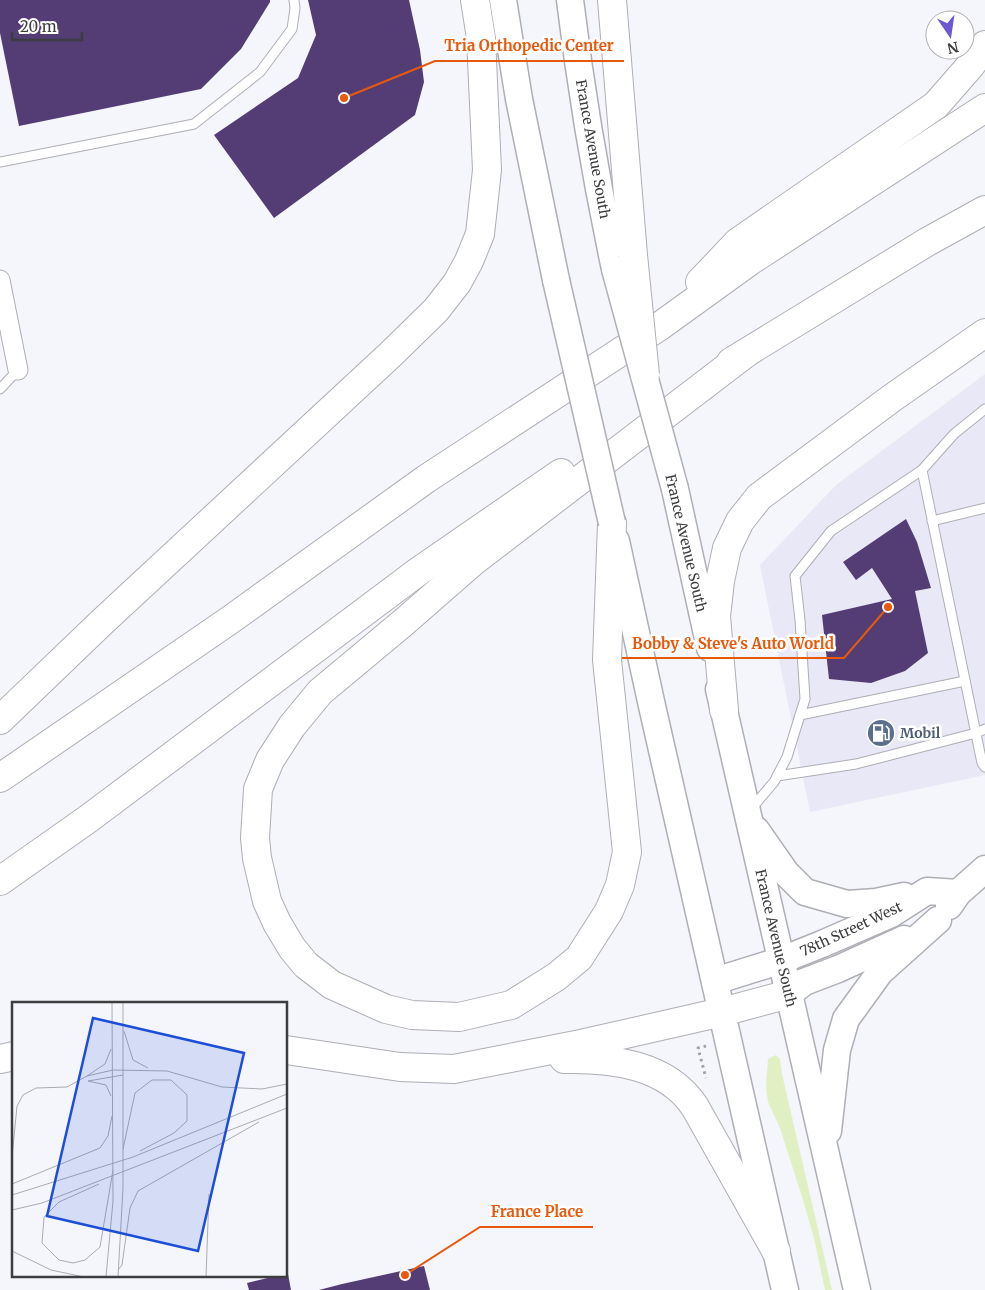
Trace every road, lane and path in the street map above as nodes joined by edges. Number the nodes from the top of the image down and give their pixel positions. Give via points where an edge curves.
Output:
1 (294, 0) edge
2 (475, 0) edge
3 (503, 0) edge
4 (570, 0) edge
5 (612, 0) edge
6 (985, 45) edge
7 (985, 108) edge
8 (0, 162) edge
9 (985, 210) edge
10 (624, 262) junction
11 (0, 280) edge
12 (660, 326) junction
13 (985, 333) edge
14 (746, 353) junction
15 (18, 370) joint
16 (645, 375) joint
17 (0, 389) edge
18 (985, 410) edge
19 (922, 470) junction
20 (985, 508) edge
21 (932, 521) junction
22 (612, 523) junction
23 (966, 681) junction
24 (724, 710) junction
25 (800, 714) junction
26 (0, 720) edge
27 (981, 731) edge
28 (985, 767) edge
29 (777, 776) junction
30 (0, 778) edge
31 (749, 818) junction
32 (985, 869) edge
33 (0, 881) edge
34 (927, 891) junction
35 (958, 893) junction
36 (938, 920) junction
37 (782, 960) junction
38 (715, 981) junction
39 (789, 994) junction
40 (722, 1012) junction
41 (706, 1046) dead end
42 (288, 1050) edge
43 (507, 1059) junction
44 (706, 1081) dead end
45 (825, 1152) junction
46 (776, 1251) junction
47 (785, 1290) edge
48 (857, 1290) edge

1 - 8 lane via 296,8 292,29 260,72 194,124
2 - 26 highway via 481,38 486,179 480,234 457,283 436,310 391,354
3 - 22 main road, bridge via 519,100 556,280
4 - 10 main road, France Avenue South via 598,190
5 - 10 highway
6 - 12 highway via 936,105 738,242
7 - 12 highway via 750,261
9 - 14 highway
10 - 16 highway, bridge
11 - 15 street
12 - 30 highway via 426,479 230,620
13 - 24 highway via 766,491 740,520 727,548 716,616
14 - 22 highway via 474,560 320,692 292,726 270,760 258,789 254,838 257,858 267,901 277,923 306,965 332,985 386,1009 412,1015 458,1017 512,1004 556,977 578,958 609,912 620,885 627,852 607,660
14 - 33 highway via 538,488 419,571
15 - 17 lane
16 - 24 main road, France Avenue South, bridge via 675,489
18 - 19 lane via 954,434
19 - 21 lane
19 - 25 lane via 831,531 795,576 805,699
20 - 21 lane
21 - 23 lane
22 - 38 main road
23 - 25 lane
23 - 27 lane
24 - 31 main road, France Avenue South
25 - 29 lane via 787,757
27 - 28 lane via 982,763
27 - 29 lane via 856,764
29 - 31 lane
31 - 34 main road via 786,873 805,892 847,904 876,902
31 - 37 main road, France Avenue South
32 - 35 main road
34 - 35 main road
34 - 37 main road, 78th Street West via 891,914
35 - 36 main road
36 - 39 main road via 893,945 804,982
36 - 45 main road via 880,972 846,1019 837,1050
37 - 38 main road, 78th Street West
37 - 39 main road, France Avenue South
38 - 40 main road
39 - 40 highway
39 - 45 main road, France Avenue South
40 - 43 highway
40 - 46 main road
41 - 44 path via 698,1048
42 - 43 highway via 400,1067 454,1069
43 - 46 highway via 592,1058 645,1068 668,1080 695,1108
45 - 48 main road, France Avenue South
46 - 47 main road

